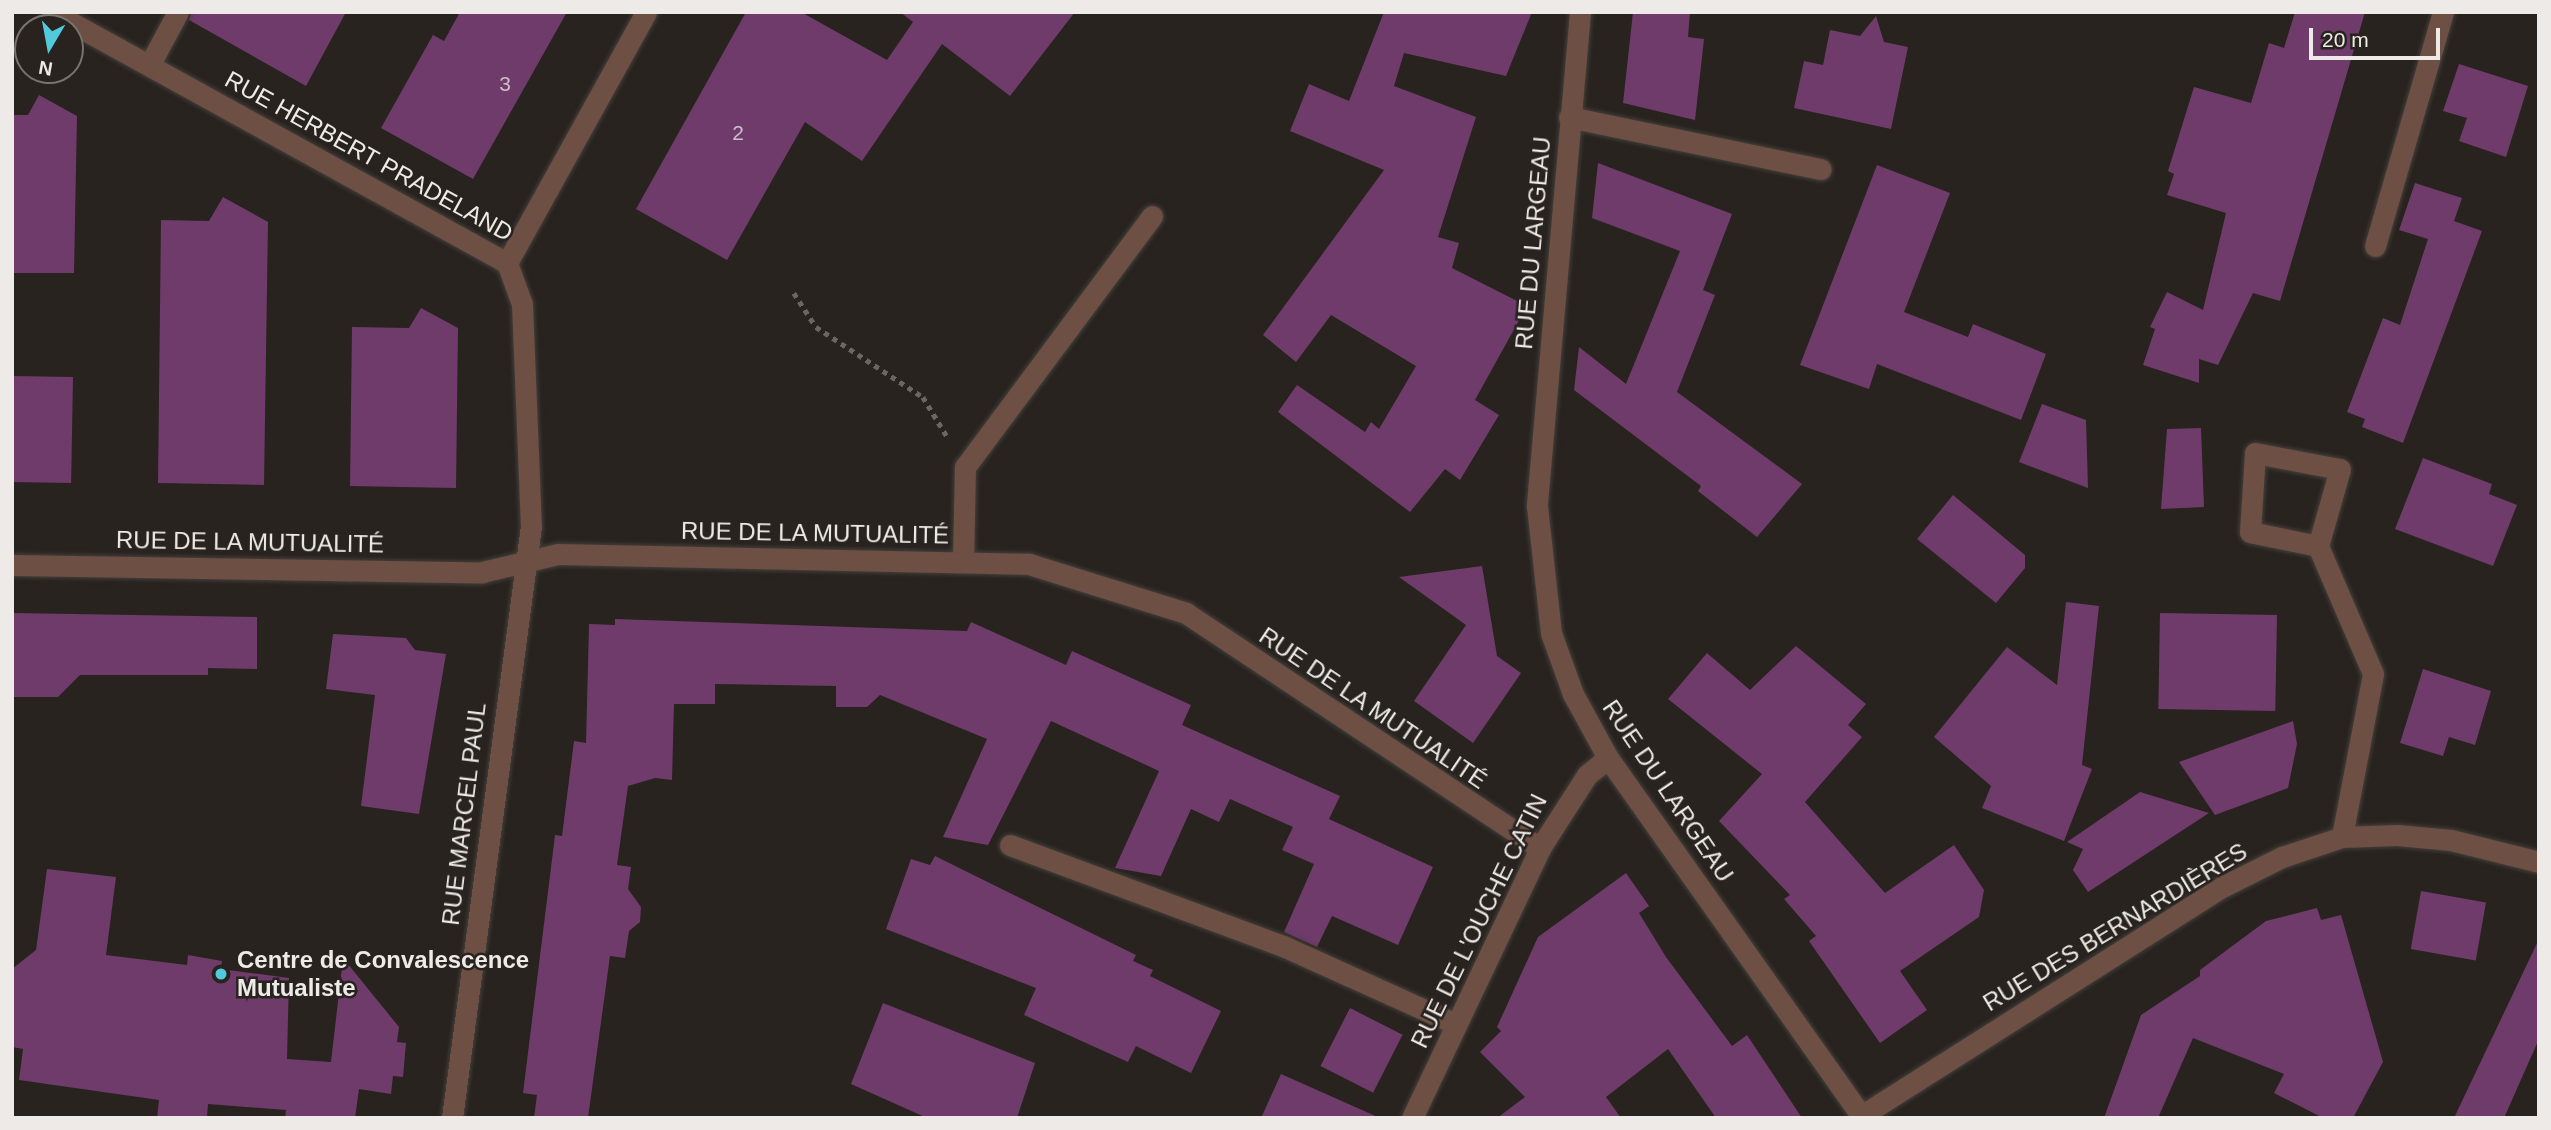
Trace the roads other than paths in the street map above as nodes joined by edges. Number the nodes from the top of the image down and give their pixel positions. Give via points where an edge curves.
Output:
1 (52, 12) edge
2 (178, 12) edge
3 (646, 12) edge
4 (1580, 12) edge
5 (2443, 12) edge
6 (151, 62) junction
7 (1569, 117) junction
8 (1821, 169) dead end
9 (1152, 216) dead end
10 (2375, 246) dead end
11 (507, 264) junction
12 (2318, 546) junction
13 (526, 559) junction
14 (963, 562) junction
15 (12, 565) edge
16 (1608, 758) junction
17 (2342, 837) junction
18 (1010, 845) dead end
19 (1539, 848) junction
20 (2539, 862) edge
21 (1456, 1024) junction
22 (1862, 1117) edge
23 (452, 1118) edge
24 (1412, 1118) edge

1 - 6 street, RUE HERBERT PRADELAND
2 - 6 street
3 - 11 street
4 - 7 street, RUE DU LARGEAU
5 - 10 street
6 - 11 street, RUE HERBERT PRADELAND
7 - 8 street, RUE DU LARGEAU
7 - 16 street, RUE DU LARGEAU via 1537,506 1551,633 1573,694
9 - 14 street via 965,467
11 - 13 street, RUE HERBERT PRADELAND via 522,304 531,526
12 - 12 street via 2340,470 2255,453 2250,532
12 - 17 street via 2373,674
13 - 14 street, RUE DE LA MUTUALITÉ via 558,554
13 - 15 street, RUE DE LA MUTUALITÉ via 482,572
13 - 23 street, RUE MARCEL PAUL
14 - 19 street, RUE DE LA MUTUALITÉ via 1029,564 1186,613
16 - 19 street, RUE DE L'OUCHE CATIN via 1581,783
16 - 22 street, RUE DU LARGEAU
17 - 20 street, RUE DES BERNARDIÈRES via 2451,840
17 - 22 street, RUE DES BERNARDIÈRES via 2282,857 2224,886
18 - 21 street via 1283,946
19 - 21 street, RUE DE L'OUCHE CATIN
21 - 24 street, RUE DE L'OUCHE CATIN

